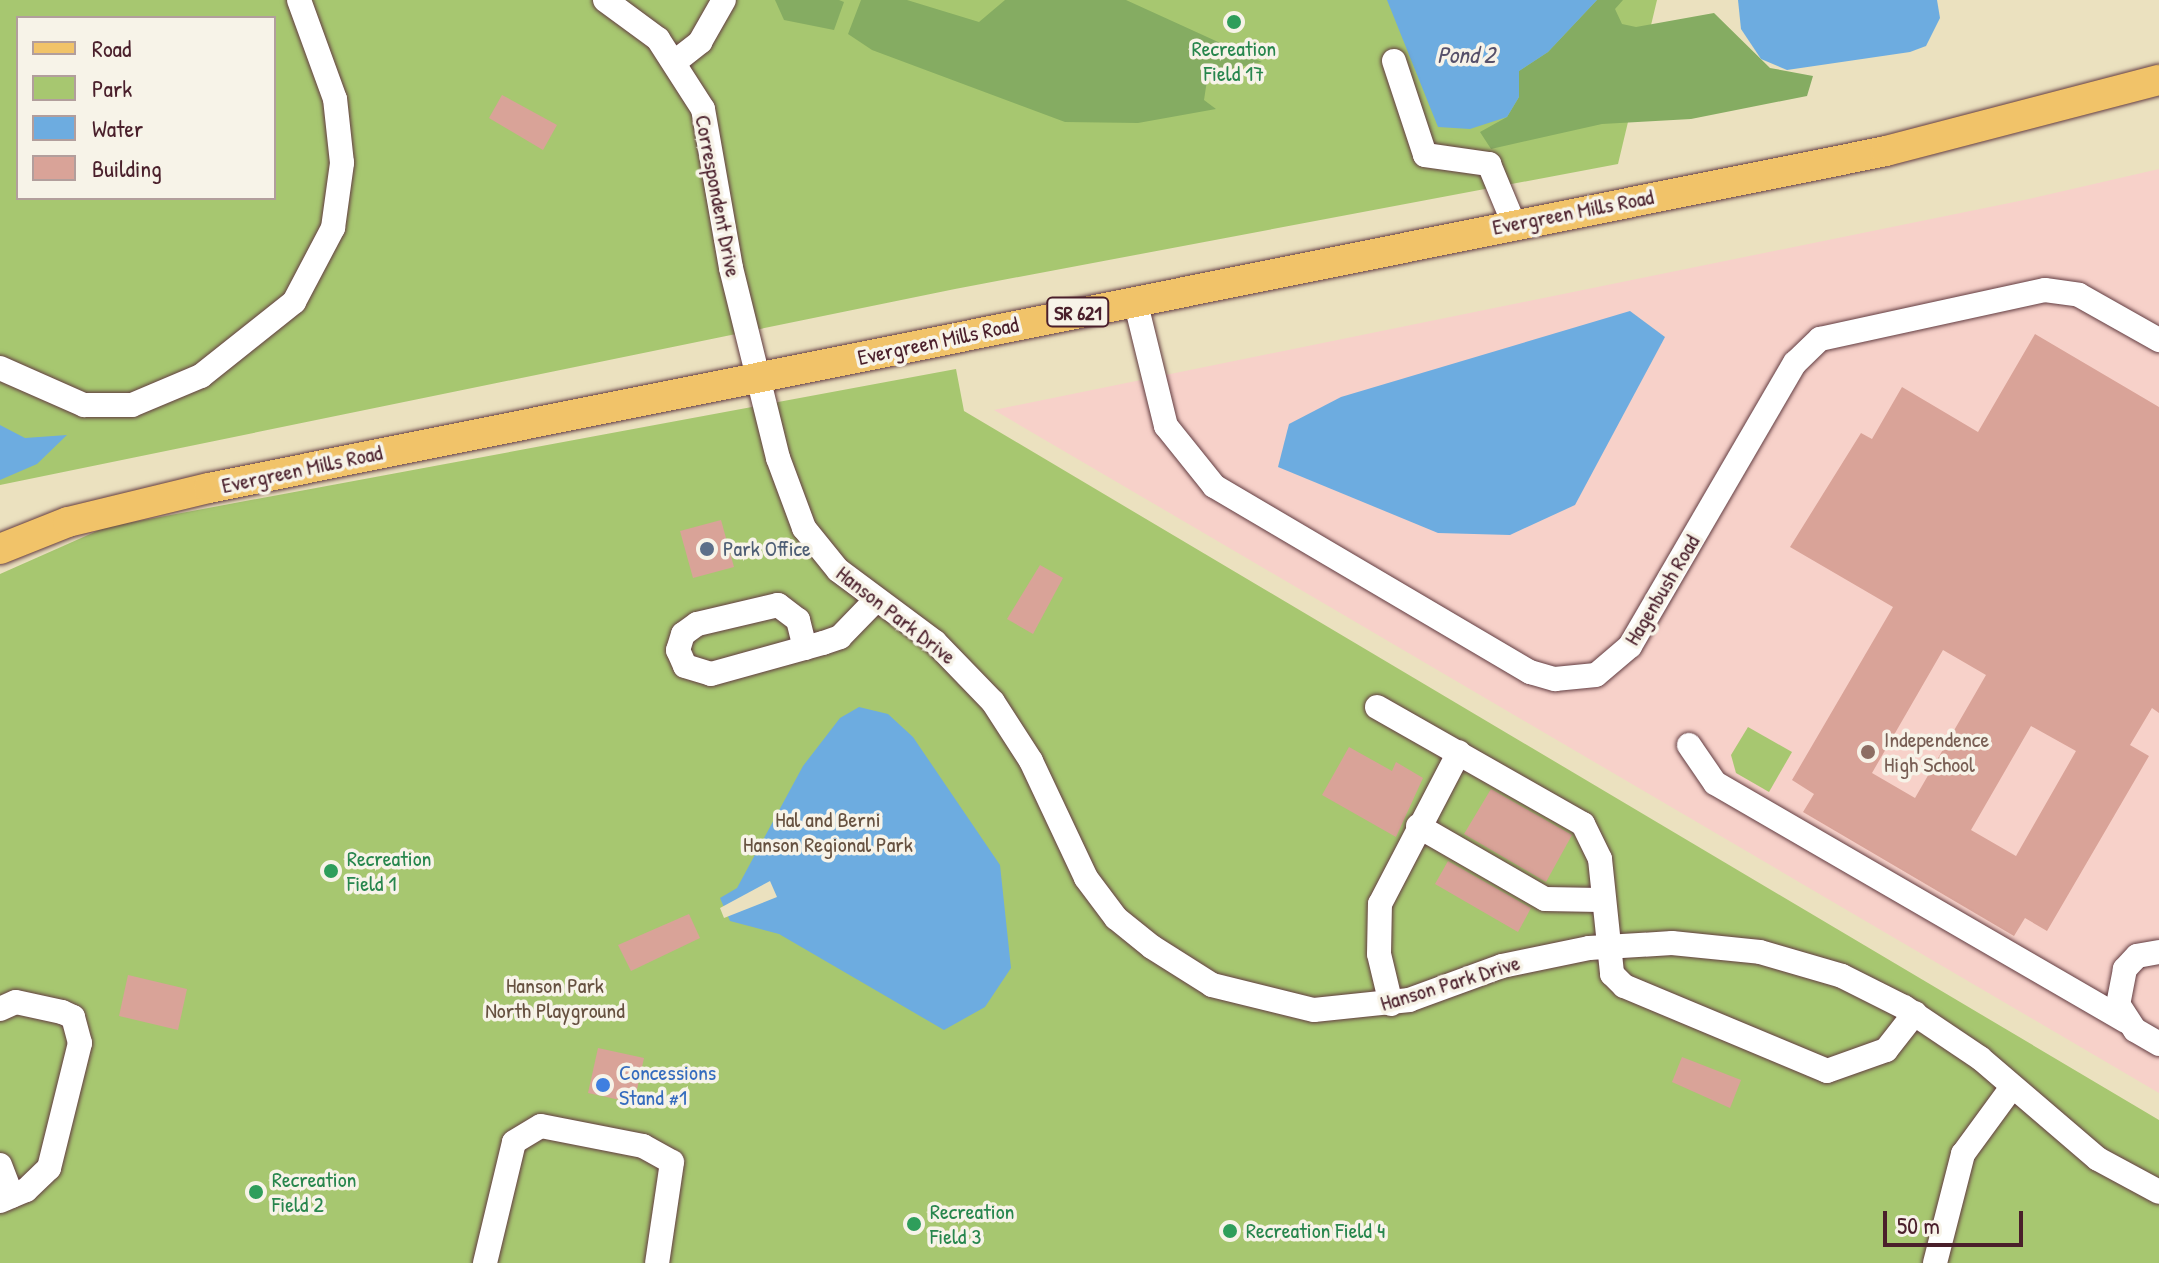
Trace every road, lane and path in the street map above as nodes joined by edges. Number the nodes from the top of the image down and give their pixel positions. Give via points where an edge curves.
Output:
1 (299, 0) edge
2 (605, 0) edge
3 (724, 0) edge
4 (676, 61) junction
5 (1394, 61) dead end
6 (2159, 80) edge
7 (1514, 224) junction
8 (1135, 300) junction
9 (2159, 340) edge
10 (0, 368) edge
11 (761, 380) junction
12 (0, 549) edge
13 (876, 600) junction
14 (805, 648) junction
15 (1377, 707) dead end
16 (1689, 745) dead end
17 (1459, 752) junction
18 (1418, 826) junction
19 (1600, 900) junction
20 (1605, 946) junction
21 (2159, 952) edge
22 (1391, 1004) junction
23 (0, 1009) edge
24 (1915, 1013) junction
25 (2126, 1021) junction
26 (2159, 1044) edge
27 (2012, 1087) junction
28 (0, 1165) edge
29 (2159, 1192) edge
30 (6, 1198) edge
31 (485, 1263) edge
32 (657, 1263) edge
33 (1935, 1263) edge

1 - 10 street via 331,84 342,163 329,239 289,308 201,376 132,405 84,405
2 - 4 street, Correspondent Drive
3 - 4 street via 700,42
4 - 11 street, Correspondent Drive via 714,149 731,268
5 - 7 street via 1425,155 1489,164
6 - 7 main road, Evergreen Mills Road / SR 621 via 1886,151
7 - 8 main road, Evergreen Mills Road / SR 621
8 - 9 street, Hagenbush Road via 1166,426 1214,486 1530,672 1555,679 1596,675 1630,646 1795,363 1820,339 2045,290 2079,295
8 - 11 main road, Evergreen Mills Road / SR 621
11 - 12 main road, Evergreen Mills Road / SR 621 via 209,488 68,522
11 - 13 street, Hanson Park Drive via 778,458 804,528 838,570
13 - 14 street via 840,637
13 - 22 street, Hanson Park Drive via 935,642 993,702 1031,761 1086,878 1116,918 1152,947 1212,985 1274,1005
14 - 14 street via 698,674 678,650 683,634 697,624 778,605 798,620
15 - 17 street
16 - 25 street via 1715,783
17 - 18 street
17 - 19 street via 1583,824 1600,859
18 - 19 street via 1539,896
18 - 22 street via 1380,904 1379,954
19 - 20 street
20 - 22 street, Hanson Park Drive via 1534,957
20 - 24 street, Hanson Park Drive via 1760,952 1842,976
20 - 24 street via 1624,986 1827,1071 1886,1050
21 - 25 street via 2137,956 2125,969 2118,1004
23 - 30 street via 16,1002 62,1012 79,1028 55,1155 42,1178
24 - 27 street, Hanson Park Drive
25 - 26 street
27 - 29 street, Hanson Park Drive via 2098,1159
27 - 33 street via 1963,1154
28 - 30 street
31 - 32 street via 514,1142 541,1126 643,1146 672,1162 673,1192

